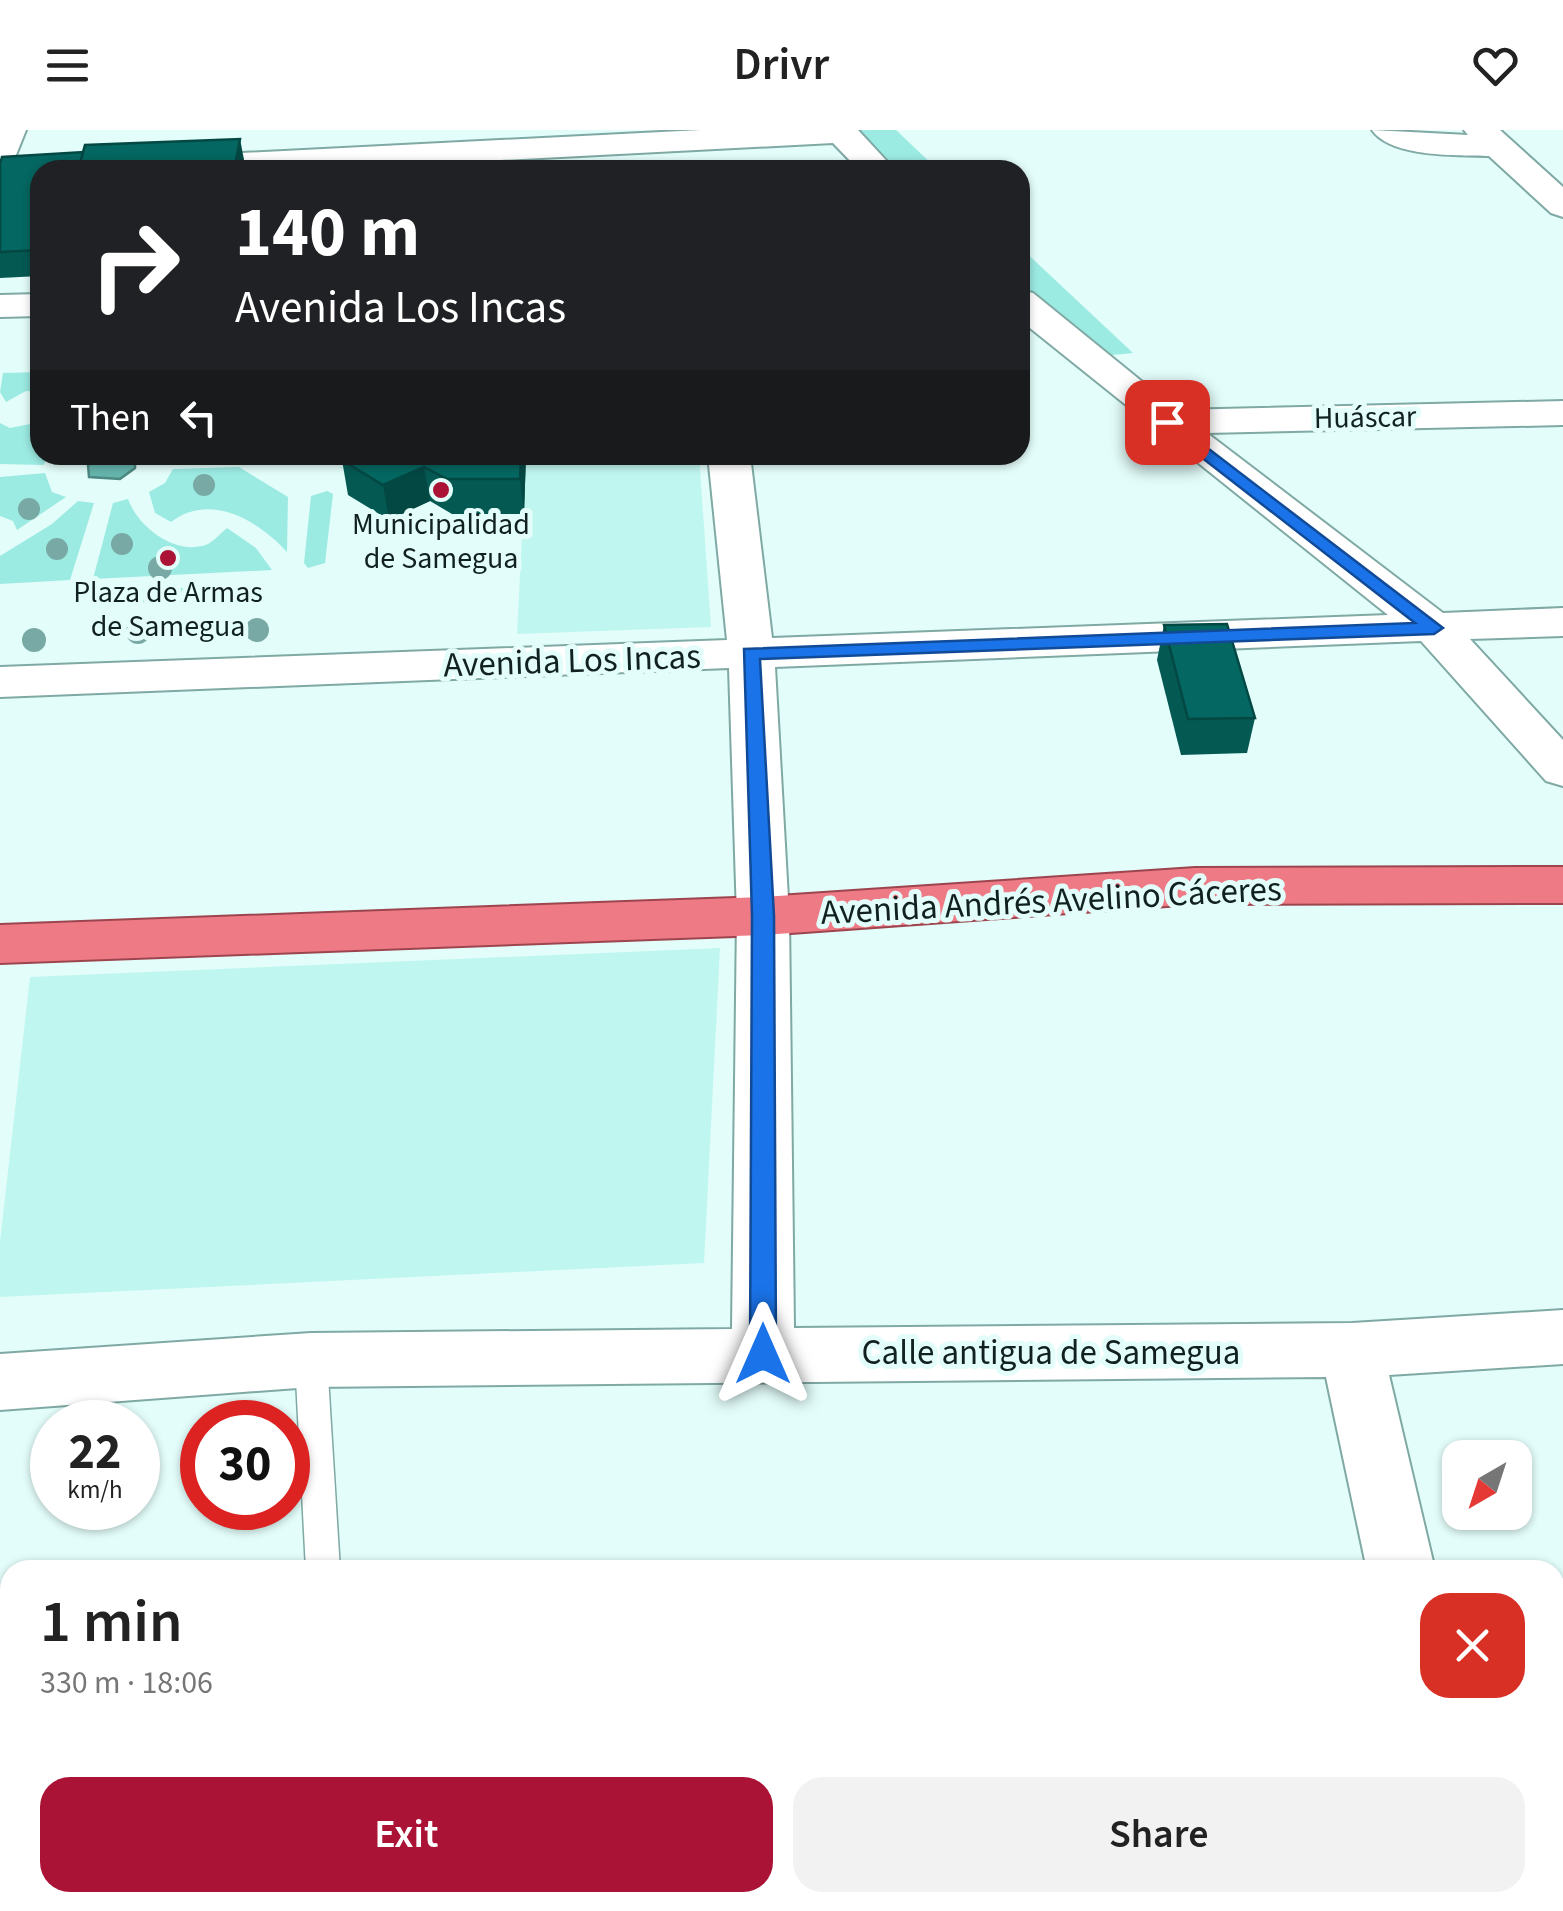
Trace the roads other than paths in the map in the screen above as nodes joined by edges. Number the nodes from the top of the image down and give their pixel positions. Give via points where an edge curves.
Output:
1 (9, 130) edge
2 (1388, 130) edge
3 (840, 132) edge
4 (1485, 134) edge
5 (266, 154) edge
6 (687, 156) edge
7 (204, 160) edge
8 (868, 160) edge
9 (9, 169) edge
10 (1563, 206) edge
11 (30, 305) edge
12 (0, 306) edge
13 (1030, 313) edge
14 (1563, 413) edge
15 (1167, 422) junction
16 (730, 465) edge
17 (1563, 622) edge
18 (1434, 628) junction
19 (750, 653) junction
20 (0, 682) edge
21 (1563, 770) edge
22 (1563, 885) edge
23 (763, 916) junction
24 (0, 944) edge
25 (1563, 1337) edge
26 (1352, 1350) junction
27 (763, 1354) junction
28 (311, 1360) junction
29 (0, 1382) edge
30 (321, 1560) edge
31 (1399, 1560) edge

1 - 9 street
2 - 4 street via 1424,143
3 - 6 street
3 - 8 street
4 - 10 street
5 - 6 street
5 - 7 street
11 - 12 street
13 - 15 street
14 - 15 street, Huáscar
15 - 18 street
16 - 19 street
17 - 18 street, Avenida Los Incas
18 - 19 street, Avenida Los Incas
18 - 21 street
19 - 20 street, Avenida Los Incas
19 - 23 street
22 - 23 highway, Avenida Andrés Avelino Cáceres via 1195,886
23 - 24 highway, Avenida Andrés Avelino Cáceres
23 - 27 street
25 - 26 street, Calle antigua de Samegua
26 - 27 street, Calle antigua de Samegua
26 - 31 street
27 - 28 street, Calle antigua de Samegua
28 - 29 street, Calle antigua de Samegua
28 - 30 lane

